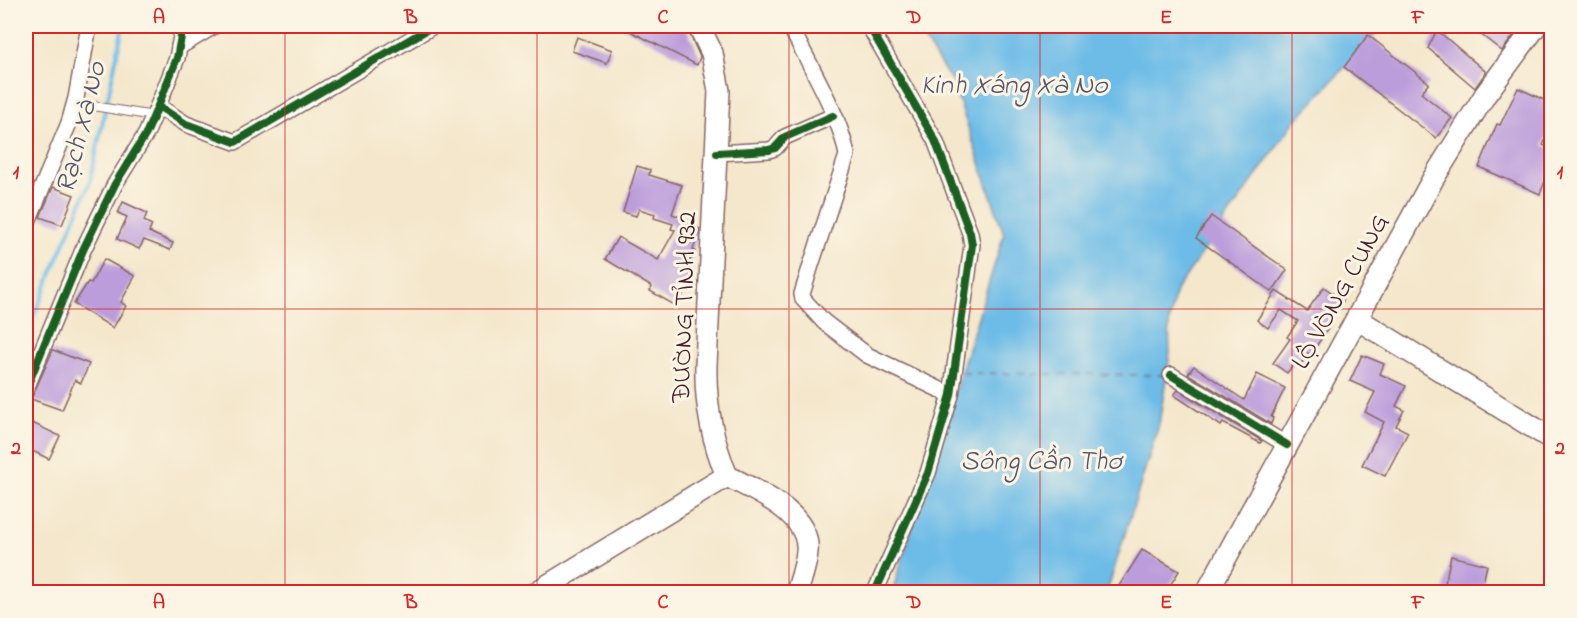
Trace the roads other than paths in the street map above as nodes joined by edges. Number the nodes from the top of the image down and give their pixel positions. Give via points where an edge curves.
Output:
1 (89, 26) edge
2 (183, 26) edge
3 (214, 26) edge
4 (429, 26) edge
5 (699, 26) edge
6 (790, 26) edge
7 (869, 26) edge
8 (1536, 26) edge
9 (180, 47) junction
10 (79, 103) junction
11 (151, 112) junction
12 (833, 116) junction
13 (717, 153) junction
14 (26, 226) edge
15 (1357, 319) junction
16 (1171, 375) dead end
17 (26, 389) edge
18 (951, 395) junction
19 (1551, 439) edge
20 (1287, 445) junction
21 (728, 476) junction
22 (537, 592) edge
23 (797, 592) edge
24 (875, 592) edge
25 (1207, 592) edge

1 - 10 street
2 - 9 street
3 - 9 street
4 - 11 street via 241,141 231,142
5 - 13 main road, ĐƯỜNG TỈNH 932 via 718,78
6 - 12 street
7 - 18 street via 936,140 970,233 972,245 958,372
8 - 15 main road, LỘ VÒNG CUNG via 1485,95 1433,179
9 - 11 street
10 - 11 lane
10 - 14 street
11 - 17 street via 146,134 115,184 83,250
12 - 13 street via 785,137 776,148
12 - 18 street via 847,155 810,265 803,299 824,322 867,355
13 - 21 main road, ĐƯỜNG TỈNH 932 via 706,383 711,429
15 - 19 main road
15 - 20 main road, LỘ VÒNG CUNG
16 - 20 street
18 - 24 street via 928,473
20 - 25 main road, LỘ VÒNG CUNG
21 - 22 main road
21 - 23 main road via 769,498 797,519 806,535 808,550

